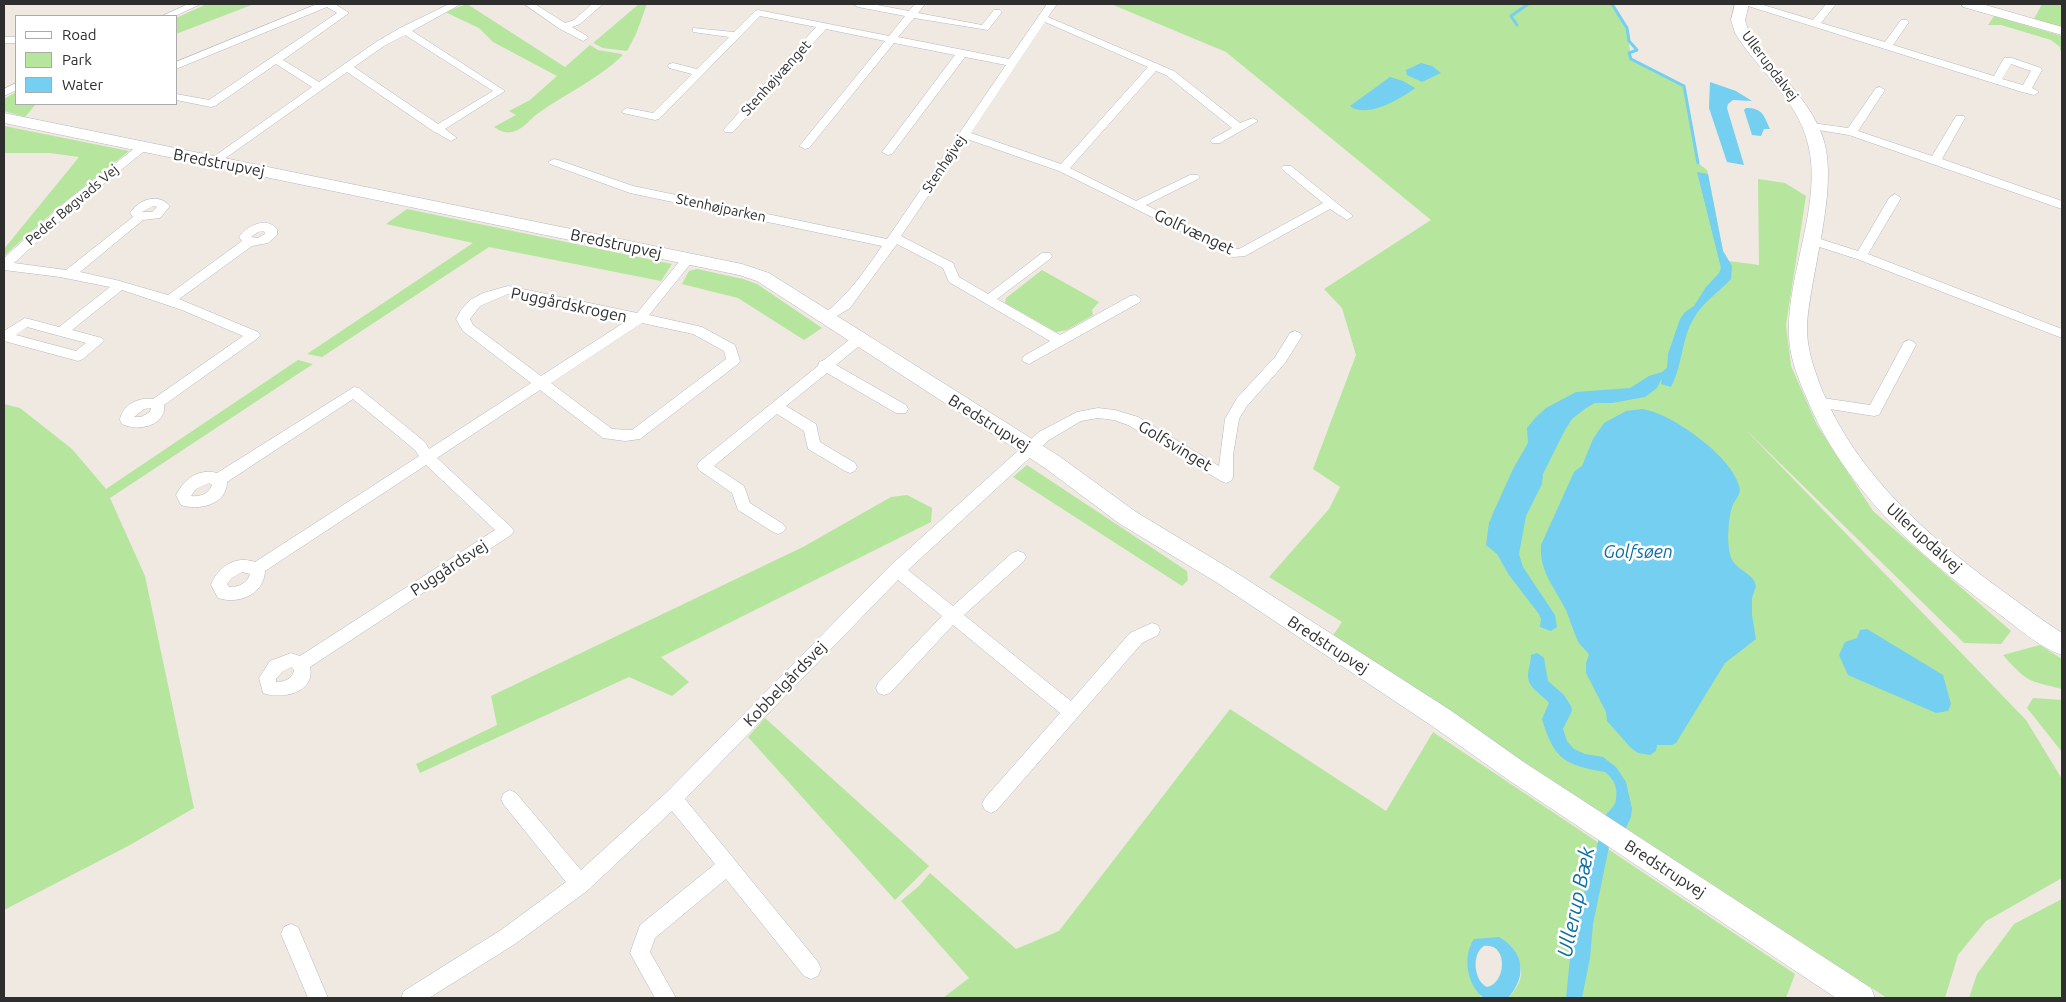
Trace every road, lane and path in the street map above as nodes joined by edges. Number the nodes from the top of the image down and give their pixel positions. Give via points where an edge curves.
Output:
1 (196, 4) edge
2 (327, 4) edge
3 (529, 4) edge
4 (598, 4) edge
5 (767, 4) edge
6 (858, 4) edge
7 (920, 4) edge
8 (1052, 4) edge
9 (1742, 4) edge
10 (1751, 4) edge
11 (1831, 4) edge
12 (1968, 4) edge
13 (450, 5) edge
14 (183, 6) edge
15 (997, 12) dead end
16 (758, 13) junction
17 (912, 14) junction
18 (169, 15) edge
19 (1043, 18) junction
20 (1904, 22) dead end
21 (1815, 24) junction
22 (823, 26) junction
23 (564, 27) junction
24 (404, 30) junction
25 (697, 30) dead end
26 (2062, 31) edge
27 (736, 35) junction
28 (583, 38) dead end
29 (892, 39) junction
30 (1887, 46) junction
31 (962, 53) junction
32 (276, 60) junction
33 (1013, 63) junction
34 (178, 65) edge
35 (673, 66) dead end
36 (1154, 66) junction
37 (346, 67) junction
38 (699, 73) junction
39 (1996, 81) junction
40 (15, 87) edge
41 (319, 87) junction
42 (1880, 90) dead end
43 (4, 93) edge
44 (178, 97) edge
45 (626, 111) dead end
46 (4, 118) edge
47 (1960, 118) dead end
48 (1253, 121) dead end
49 (1812, 126) junction
50 (1239, 128) junction
51 (437, 129) junction
52 (729, 130) dead end
53 (1851, 132) junction
54 (964, 134) junction
55 (451, 138) dead end
56 (1216, 141) dead end
57 (805, 146) dead end
58 (143, 147) junction
59 (888, 152) dead end
60 (1935, 161) junction
61 (213, 162) junction
62 (554, 162) dead end
63 (1287, 168) dead end
64 (1063, 169) junction
65 (1194, 177) dead end
66 (1895, 198) dead end
67 (1330, 204) junction
68 (1137, 205) junction
69 (2062, 206) edge
70 (1347, 216) dead end
71 (140, 217) dead end
72 (1811, 240) junction
73 (893, 241) junction
74 (249, 242) dead end
75 (1046, 256) dead end
76 (1861, 256) junction
77 (688, 259) junction
78 (4, 266) edge
79 (69, 274) junction
80 (120, 285) junction
81 (989, 299) junction
82 (1135, 299) dead end
83 (170, 300) junction
84 (828, 318) junction
85 (640, 319) junction
86 (61, 332) junction
87 (2062, 334) edge
88 (1294, 336) dead end
89 (859, 339) junction
90 (1060, 341) junction
91 (1909, 346) dead end
92 (1029, 359) dead end
93 (824, 365) junction
94 (542, 384) junction
95 (1816, 402) junction
96 (155, 404) dead end
97 (775, 406) junction
98 (901, 409) dead end
99 (1030, 448) junction
100 (428, 458) junction
101 (850, 467) dead end
102 (218, 480) dead end
103 (778, 528) dead end
104 (1018, 557) dead end
105 (256, 569) dead end
106 (897, 570) junction
107 (952, 616) junction
108 (1152, 630) dead end
109 (2062, 645) edge
110 (301, 664) dead end
111 (884, 688) dead end
112 (1072, 712) junction
113 (674, 798) junction
114 (510, 799) dead end
115 (991, 804) dead end
116 (727, 866) junction
117 (580, 884) junction
118 (291, 934) dead end
119 (811, 969) dead end
120 (318, 998) edge
121 (411, 998) edge
122 (666, 998) edge
123 (1862, 998) edge

1 - 14 street
2 - 32 street via 344,13
2 - 34 street
3 - 23 street
4 - 23 street via 577,22
5 - 16 street
6 - 17 street
7 - 17 street
8 - 19 street, Stenhøjvej
9 - 49 street, Ullerupdalvej via 1738,22 1744,37 1795,98
10 - 21 street, Ullerupdalvej
11 - 21 street
12 - 26 street
13 - 24 street
14 - 18 street
15 - 17 street via 984,28
16 - 22 street, Stenhøjvænget
16 - 27 street
17 - 29 street
19 - 33 street, Stenhøjvej
19 - 36 street
20 - 30 street
21 - 30 street, Ullerupdalvej
22 - 29 street, Stenhøjvænget
22 - 52 street, Stenhøjvænget
23 - 28 street
24 - 37 street
24 - 51 street via 500,91
25 - 27 street
27 - 38 street
29 - 31 street, Stenhøjvænget
29 - 57 street
30 - 39 street, Ullerupdalvej
31 - 33 street, Stenhøjvænget
31 - 59 street
32 - 41 street
32 - 44 street via 211,104
33 - 54 street, Stenhøjvej
35 - 38 street
36 - 50 street via 1170,73
36 - 64 street
37 - 41 street
37 - 51 street
38 - 45 street via 655,118
39 - 39 street, Ullerupdalvej via 2008,60 2037,70 2030,91
40 - 43 street
41 - 61 street
42 - 53 street
46 - 58 street, Bredstrupvej
47 - 60 street
48 - 50 street
49 - 53 street
49 - 72 street, Ullerupdalvej via 1820,164
50 - 56 street
51 - 55 street
53 - 60 street
54 - 64 street, Golfvænget
54 - 73 street, Stenhøjvej
58 - 61 street, Bredstrupvej
58 - 78 street, Peder Bøgvads Vej via 72,203
60 - 69 street
61 - 77 street, Bredstrupvej
62 - 73 street, Stenhøjparken via 630,189
63 - 67 street
64 - 68 street, Golfvænget
65 - 68 street, Golfvænget
66 - 76 street
67 - 68 street, Golfvænget via 1241,253 1233,253
67 - 70 street
71 - 79 street
72 - 76 street
72 - 95 street, Ullerupdalvej via 1798,326 1802,361
73 - 81 street, Stenhøjparken via 949,266 953,279
73 - 84 street, Stenhøjvej via 852,297
74 - 83 street
75 - 81 street
76 - 87 street
77 - 84 street, Bredstrupvej via 762,277
77 - 85 street
78 - 79 street, Peder Bøgvads Vej
79 - 80 street, Peder Bøgvads Vej
80 - 83 street, Peder Bøgvads Vej
80 - 86 street
81 - 90 street, Stenhøjparken
82 - 90 street
83 - 96 street, Peder Bøgvads Vej via 254,335
84 - 89 street, Bredstrupvej
85 - 94 street
85 - 94 street, Puggårdskrogen via 508,290 494,294 467,310 462,319 468,328
85 - 94 street via 697,330 730,348 733,361 635,434 625,436 608,434
86 - 86 street via 97,341 78,356 5,337 25,322
88 - 99 street, Golfsvinget via 1280,360 1242,402 1232,419 1226,477 1133,421 1115,415 1077,417
89 - 93 street
89 - 99 street, Bredstrupvej
90 - 92 street
91 - 95 street via 1874,412
93 - 97 street
93 - 98 street
94 - 100 street
95 - 109 street, Ullerupdalvej via 1843,450 1884,503 1982,589
97 - 101 street via 812,428 813,445
97 - 103 street via 704,466 739,490 743,506
99 - 106 street, Kobbelgårdsvej
99 - 123 street, Bredstrupvej via 1128,518 1224,576
100 - 102 street, Puggårdsvej via 420,446 354,392
100 - 105 street
100 - 110 street, Puggårdsvej via 506,531
104 - 107 street
106 - 107 street
106 - 113 street, Kobbelgårdsvej
107 - 111 street
107 - 112 street
108 - 112 street via 1136,638
112 - 115 street
113 - 116 street
113 - 117 street, Kobbelgårdsvej
114 - 117 street
116 - 119 street
116 - 122 street via 647,932 640,953
117 - 121 street, Kobbelgårdsvej via 508,937
118 - 120 street

